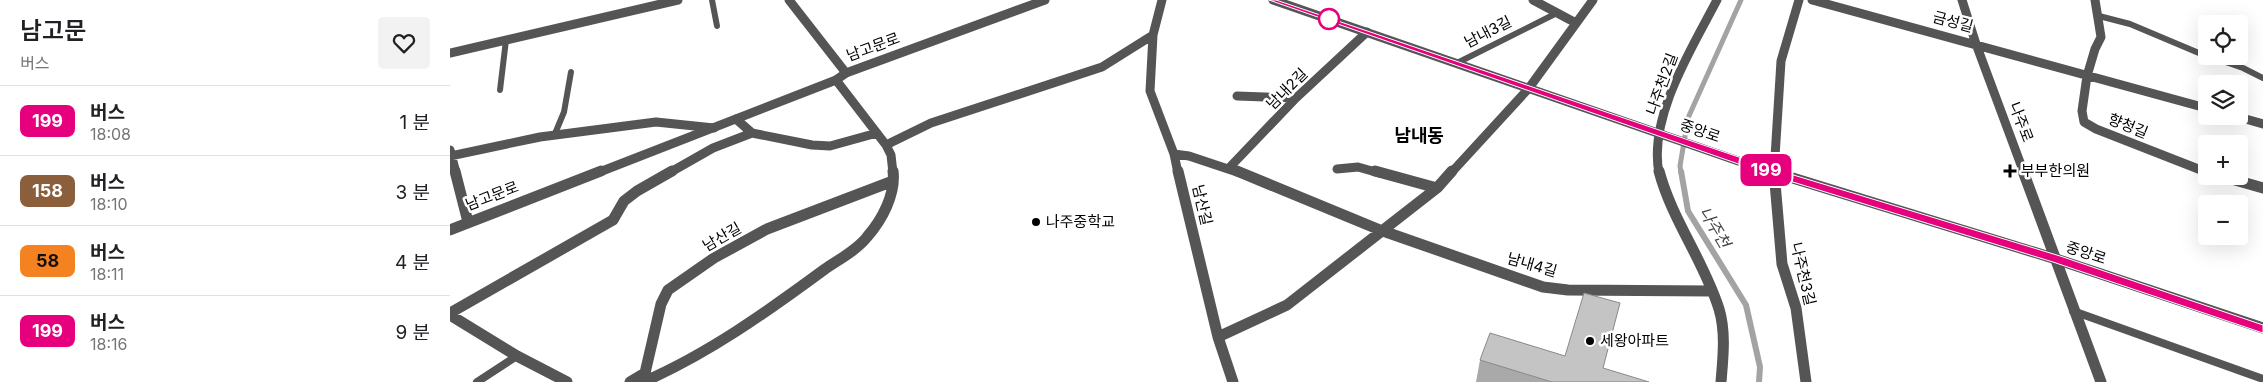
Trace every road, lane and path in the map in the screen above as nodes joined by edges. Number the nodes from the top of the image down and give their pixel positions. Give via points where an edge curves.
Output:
1 (678, 0) edge
2 (712, 0) edge
3 (789, 0) edge
4 (1045, 0) edge
5 (1162, 0) edge
6 (1273, 0) edge
7 (1533, 0) edge
8 (1593, 0) edge
9 (1717, 0) edge
10 (1799, 0) edge
11 (1812, 0) edge
12 (1962, 0) edge
13 (2095, 0) edge
14 (1557, 13) junction
15 (2099, 16) junction
16 (1576, 23) junction
17 (717, 26) dead end
18 (1367, 32) junction
19 (1153, 36) junction
20 (506, 40) junction
21 (1976, 44) junction
22 (2198, 52) edge
23 (450, 53) edge
24 (1457, 63) junction
25 (2234, 65) edge
26 (571, 72) dead end
27 (846, 73) junction
28 (2087, 76) junction
29 (2263, 78) edge
30 (836, 80) junction
31 (1529, 88) junction
32 (500, 90) dead end
33 (1237, 96) dead end
34 (1296, 98) junction
35 (2198, 106) edge
36 (736, 119) junction
37 (2248, 120) edge
38 (2263, 124) edge
39 (714, 128) junction
40 (752, 133) junction
41 (876, 133) junction
42 (1664, 135) junction
43 (554, 136) junction
44 (886, 145) junction
45 (450, 154) edge
46 (1174, 154) junction
47 (1229, 168) junction
48 (1337, 169) dead end
49 (2198, 169) edge
50 (1774, 173) junction
51 (894, 181) junction
52 (2248, 184) edge
53 (1437, 188) junction
54 (2263, 188) edge
55 (468, 222) junction
56 (450, 230) edge
57 (1380, 230) junction
58 (2056, 259) junction
59 (1711, 291) junction
60 (2073, 311) junction
61 (450, 314) edge
62 (2263, 328) edge
63 (1218, 337) junction
64 (517, 356) junction
65 (2263, 379) edge
66 (477, 382) edge
67 (567, 382) edge
68 (630, 382) edge
69 (643, 382) edge
70 (1233, 382) edge
71 (1721, 382) edge
72 (1806, 382) edge
73 (2100, 382) edge

1 - 20 street
2 - 17 lane
3 - 27 street
4 - 27 street, 남고문로
5 - 19 street, 남산길
6 - 18 street, 중앙로
7 - 14 street
8 - 16 street
9 - 42 street, 나주천2길 via 1667,106
10 - 50 street via 1780,61
11 - 21 street, 금성길
12 - 21 street, 나주로
13 - 15 street
14 - 16 street
14 - 24 lane, 남내3길
15 - 22 lane via 2130,24
15 - 28 street via 2102,37
16 - 31 street
18 - 24 street, 중앙로
18 - 34 street, 남내2길
19 - 44 street via 1102,67 932,123
19 - 46 street, 남산길 via 1150,91
20 - 23 street
20 - 32 lane
21 - 28 street, 금성길
21 - 58 street, 나주로
24 - 31 street, 중앙로
25 - 29 lane
26 - 43 lane via 564,112
27 - 30 street, 남고문로
28 - 35 street, 금성길
28 - 49 street, 향청길 via 2082,111 2084,122 2104,133
30 - 36 street, 남고문로
30 - 41 street
31 - 42 street, 중앙로
31 - 53 street
33 - 34 street
34 - 47 street, 남내2길
36 - 39 street, 남고문로
36 - 40 street
37 - 38 street
39 - 43 street, 남고문로 via 656,122
39 - 55 street, 남고문로
40 - 41 street via 830,146
40 - 61 street via 713,148 637,191 624,201 613,220
41 - 44 street
42 - 50 street, 중앙로
42 - 59 street, 나주천2길 via 1657,152 1665,193
43 - 45 street, 남고문로
44 - 51 street via 891,155
45 - 55 street
46 - 47 street, 남내4길
46 - 63 street, 남산길
47 - 57 street, 남내4길
48 - 53 street via 1358,167
50 - 58 street, 중앙로
50 - 72 street, 나주천3길 via 1782,264 1796,308
51 - 68 street, 남산길 via 767,228 714,258 668,290 661,304 645,373
51 - 69 street via 891,199 867,238 718,342 680,366
52 - 54 street
53 - 57 street
55 - 56 street, 남고문로
57 - 59 street, 남내4길 via 1543,287
57 - 63 street via 1287,305
58 - 60 street, 나주로
58 - 62 street, 중앙로
59 - 71 street, 나주천2길 via 1719,310 1722,332
60 - 65 lane
60 - 73 street, 나주로
61 - 64 street
63 - 70 street, 남산길
64 - 66 lane
64 - 67 street

